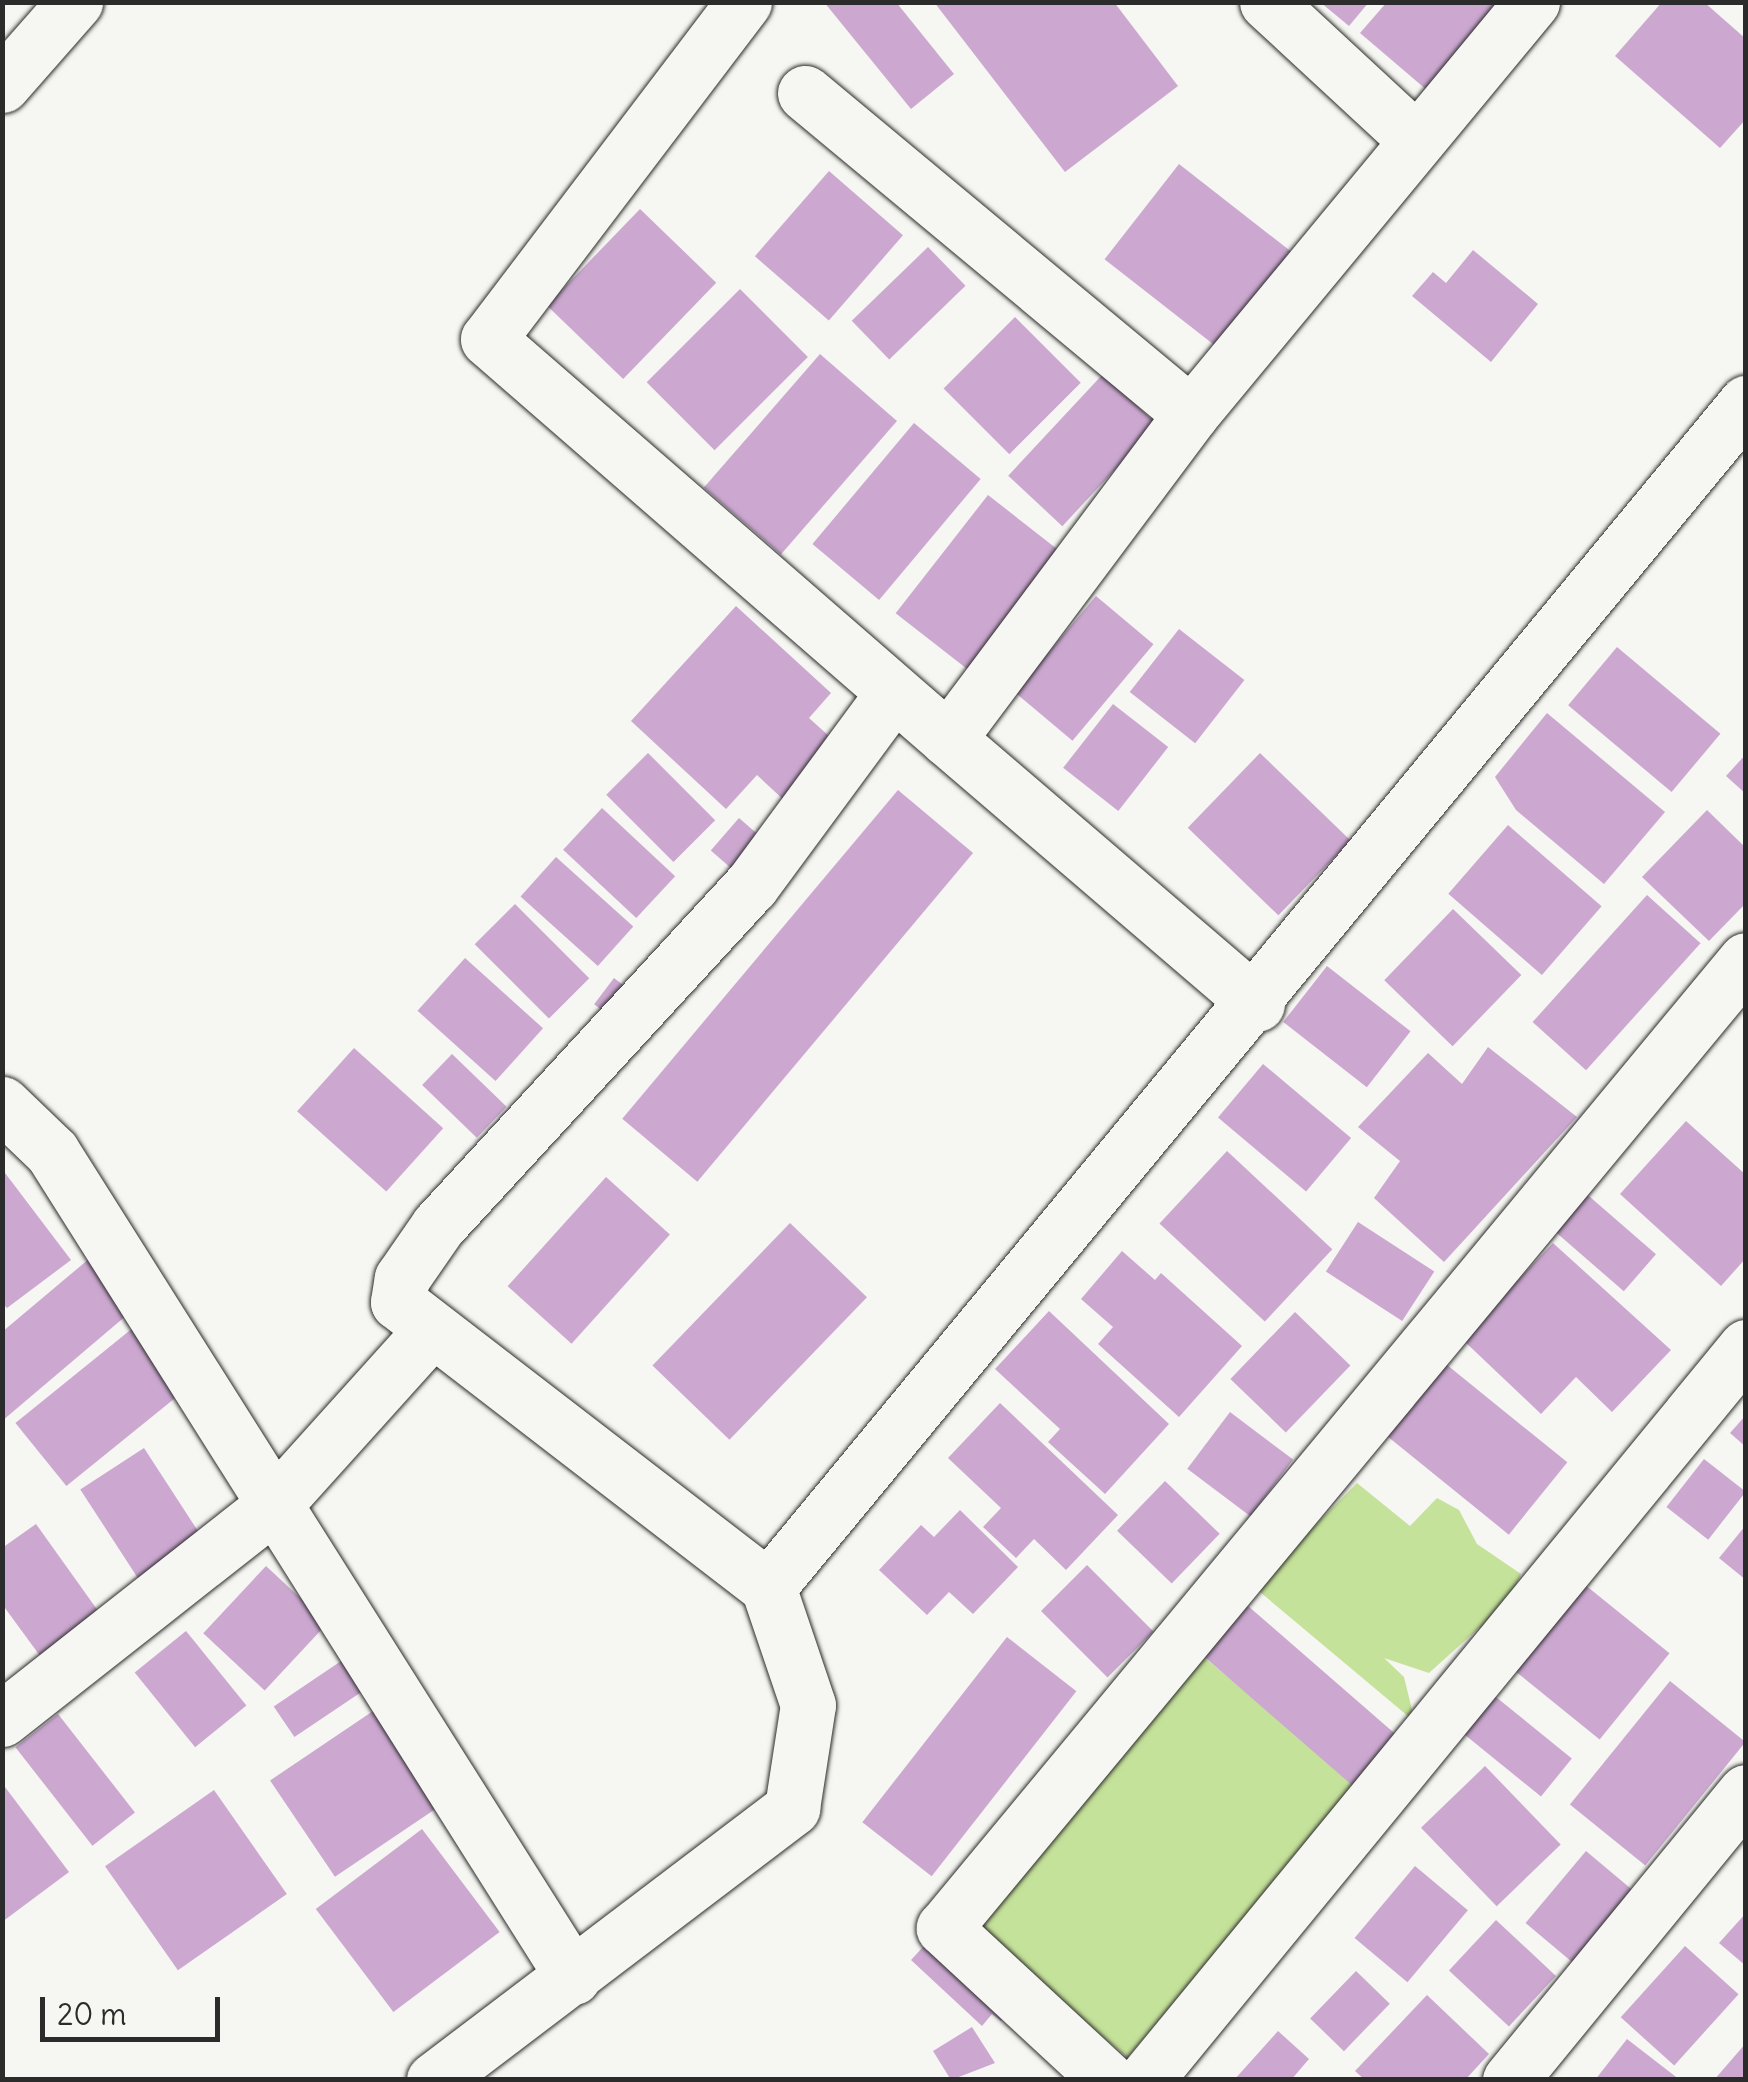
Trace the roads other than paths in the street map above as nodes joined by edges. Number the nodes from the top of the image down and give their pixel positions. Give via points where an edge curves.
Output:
1 (75, 2) edge
2 (744, 2) edge
3 (1267, 2) edge
4 (1532, 2) edge
5 (2, 85) edge
6 (805, 93) dead end
7 (1416, 140) junction
8 (1746, 403) edge
9 (1191, 414) junction
10 (892, 695) junction
11 (948, 740) junction
12 (1746, 960) edge
13 (1257, 1004) junction
14 (2, 1104) edge
15 (429, 1333) junction
16 (1746, 1347) edge
17 (274, 1505) junction
18 (768, 1588) junction
19 (2, 1719) edge
20 (1746, 1792) edge
21 (573, 1977) junction
22 (434, 2080) edge
23 (1108, 2080) edge
24 (1145, 2080) edge
25 (1510, 2080) edge

1 - 5 street
2 - 10 street via 488,339
3 - 7 street
4 - 7 street
6 - 9 street
7 - 9 street
8 - 13 street
9 - 11 street
10 - 11 street
10 - 15 street via 750,886 438,1226 402,1278 398,1302
11 - 13 street
12 - 23 street via 944,1928
13 - 18 street
14 - 17 street via 52,1152
15 - 17 street
15 - 18 street
16 - 24 street
17 - 19 street
17 - 21 street
18 - 21 street via 808,1706 792,1808
20 - 25 street
21 - 22 street

